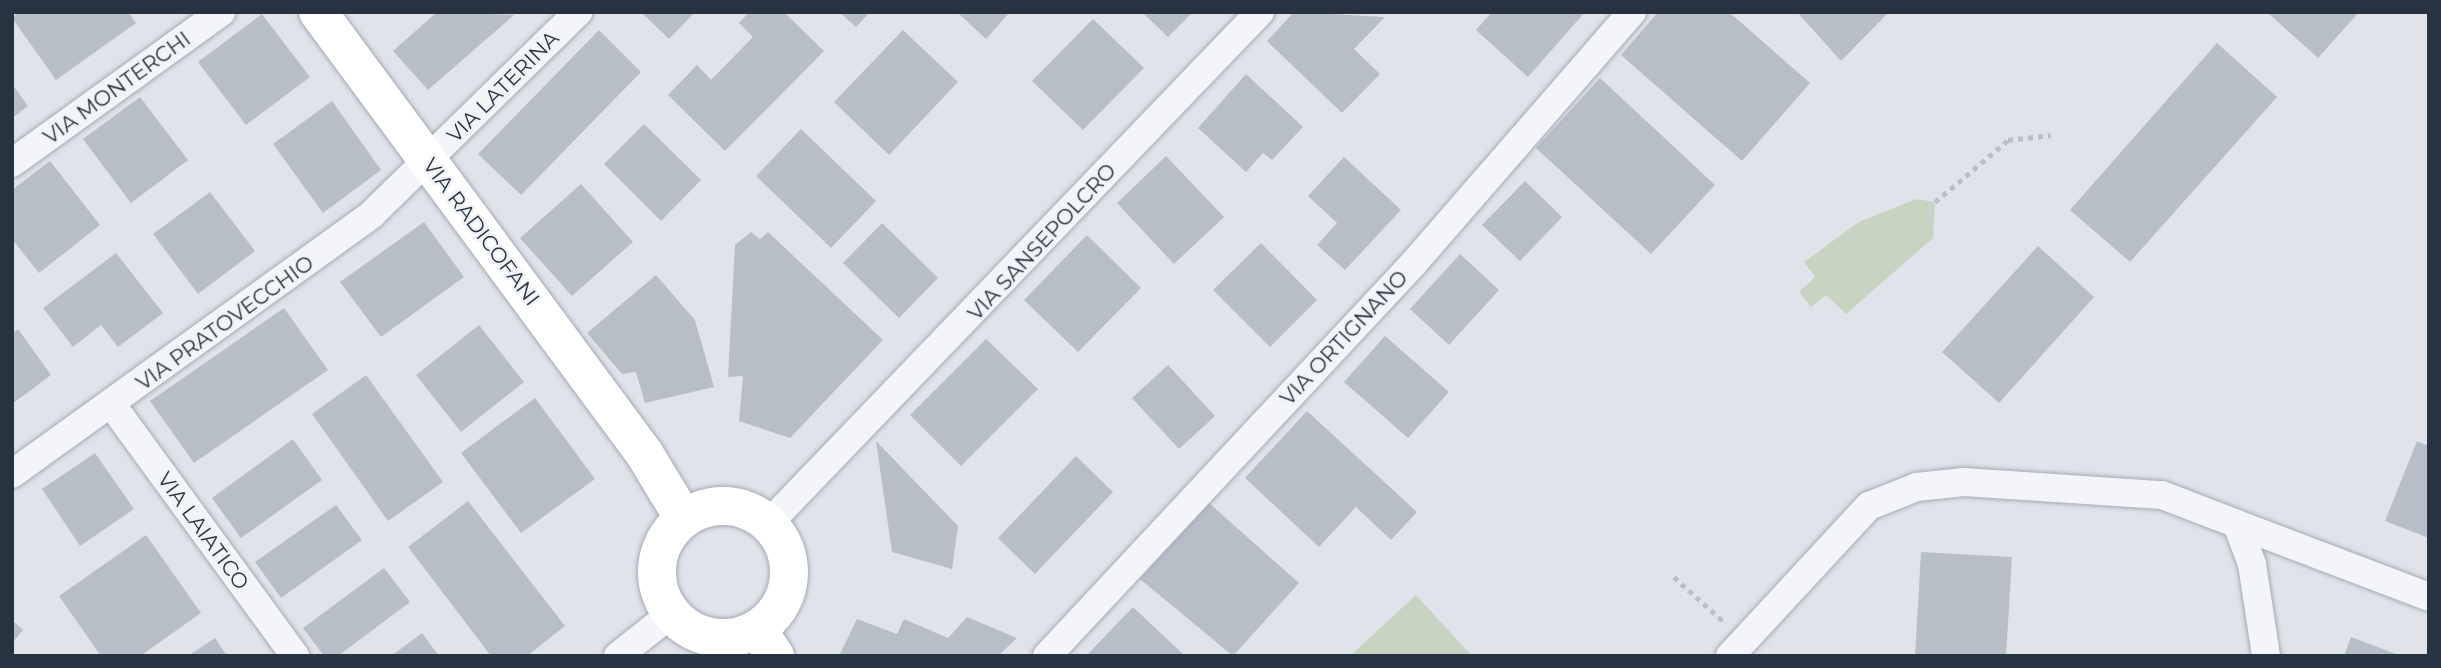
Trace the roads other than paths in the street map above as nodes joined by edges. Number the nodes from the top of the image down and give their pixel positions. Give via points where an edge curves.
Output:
1 (221, 12) edge
2 (318, 12) edge
3 (578, 12) edge
4 (1260, 12) edge
5 (1632, 12) edge
6 (12, 163) edge
7 (429, 163) junction
8 (112, 405) junction
9 (12, 474) edge
10 (684, 519) junction
11 (768, 524) junction
12 (2237, 524) junction
13 (2429, 597) edge
14 (671, 614) junction
15 (766, 642) edge
16 (295, 656) edge
17 (618, 656) edge
18 (1047, 656) edge
19 (1730, 656) edge
20 (2266, 656) edge

1 - 6 street, VIA MONTERCHI
2 - 7 street, VIA RADICOFANI
3 - 7 street, VIA LATERINA
4 - 11 street, VIA SANSEPOLCRO
5 - 18 street, VIA ORTIGNANO via 1413,264
7 - 8 street, VIA PRATOVECCHIO via 352,230
7 - 10 street, VIA RADICOFANI via 644,453
8 - 9 street, VIA PRATOVECCHIO
8 - 16 street, VIA LAIATICO
10 - 11 street via 698,510 735,507
10 - 14 street via 659,555 656,576
11 - 15 street via 785,552 788,586
12 - 13 street
12 - 19 street via 2162,495 1964,482 1917,487 1879,500 1849,522
12 - 20 street via 2252,564
14 - 15 street via 706,637
14 - 17 street

